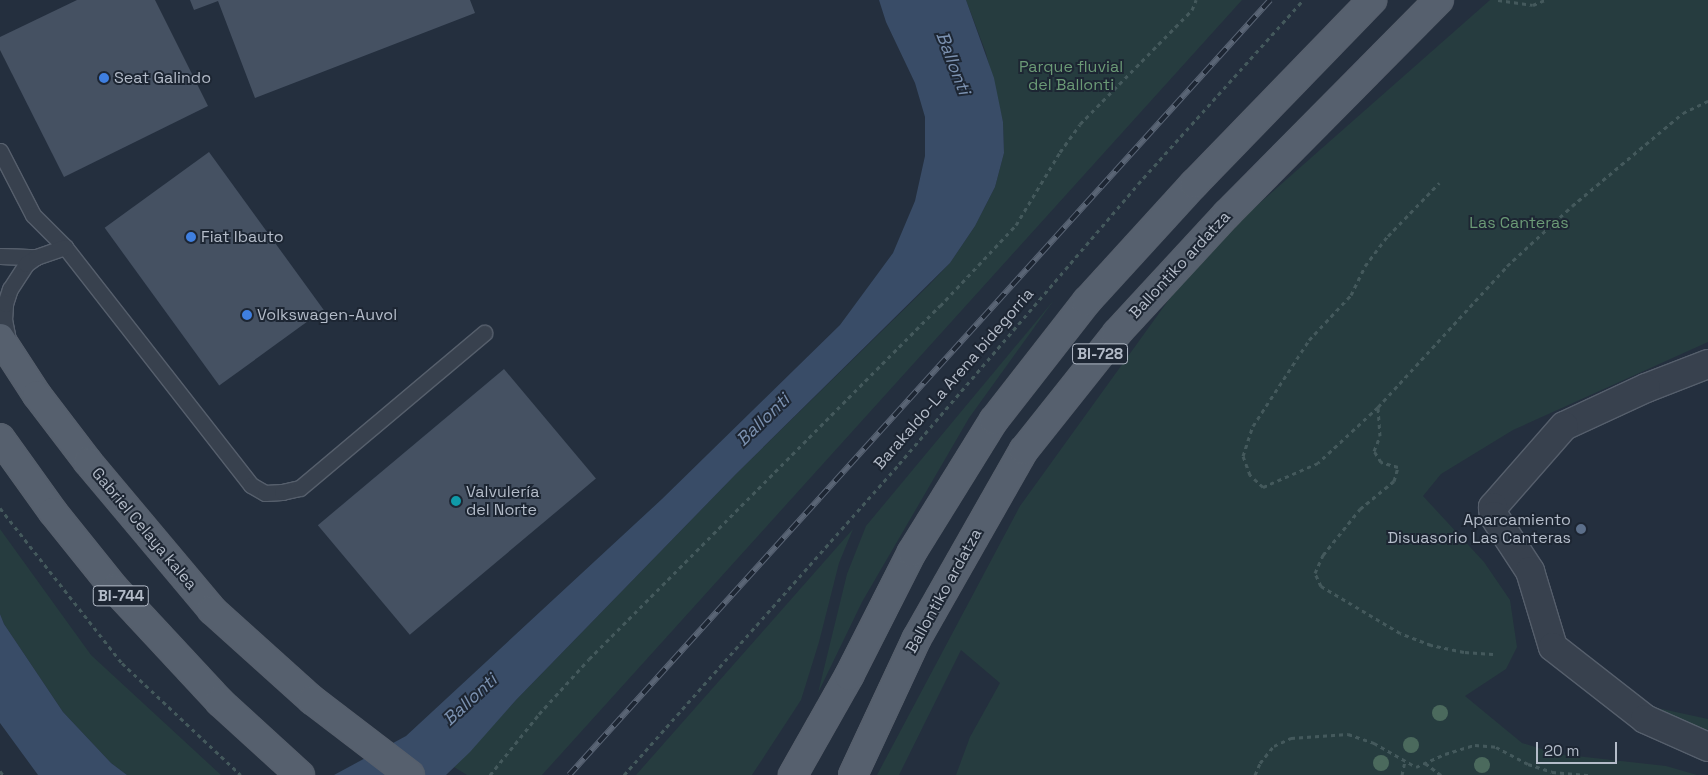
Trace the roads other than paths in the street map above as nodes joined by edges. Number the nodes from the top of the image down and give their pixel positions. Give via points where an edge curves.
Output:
1 (1372, 0) edge
2 (1439, 0) edge
3 (0, 151) edge
4 (65, 247) junction
5 (0, 256) edge
6 (36, 257) junction
7 (484, 333) dead end
8 (6, 347) edge
9 (1708, 364) edge
10 (0, 438) edge
11 (1708, 747) edge
12 (300, 775) edge
13 (410, 775) edge
14 (793, 775) edge
15 (854, 775) edge

1 - 14 main road, BI-728 via 1194,184 1094,294 994,420 912,552 849,676
2 - 15 main road, Ballontiko ardatza / BI-728 via 1227,214 1117,333 1024,450 917,638
3 - 4 lane via 33,215
4 - 6 lane
4 - 7 lane via 251,485 265,493 300,488
5 - 6 lane
6 - 8 lane via 26,264 4,304
8 - 13 main road, Gabriel Celaya kalea via 37,395 88,462 212,610 312,700
9 - 11 street via 1564,426 1492,507 1494,516 1530,571 1552,647 1645,719
10 - 12 main road, BI-744 via 53,512 116,590 176,657

